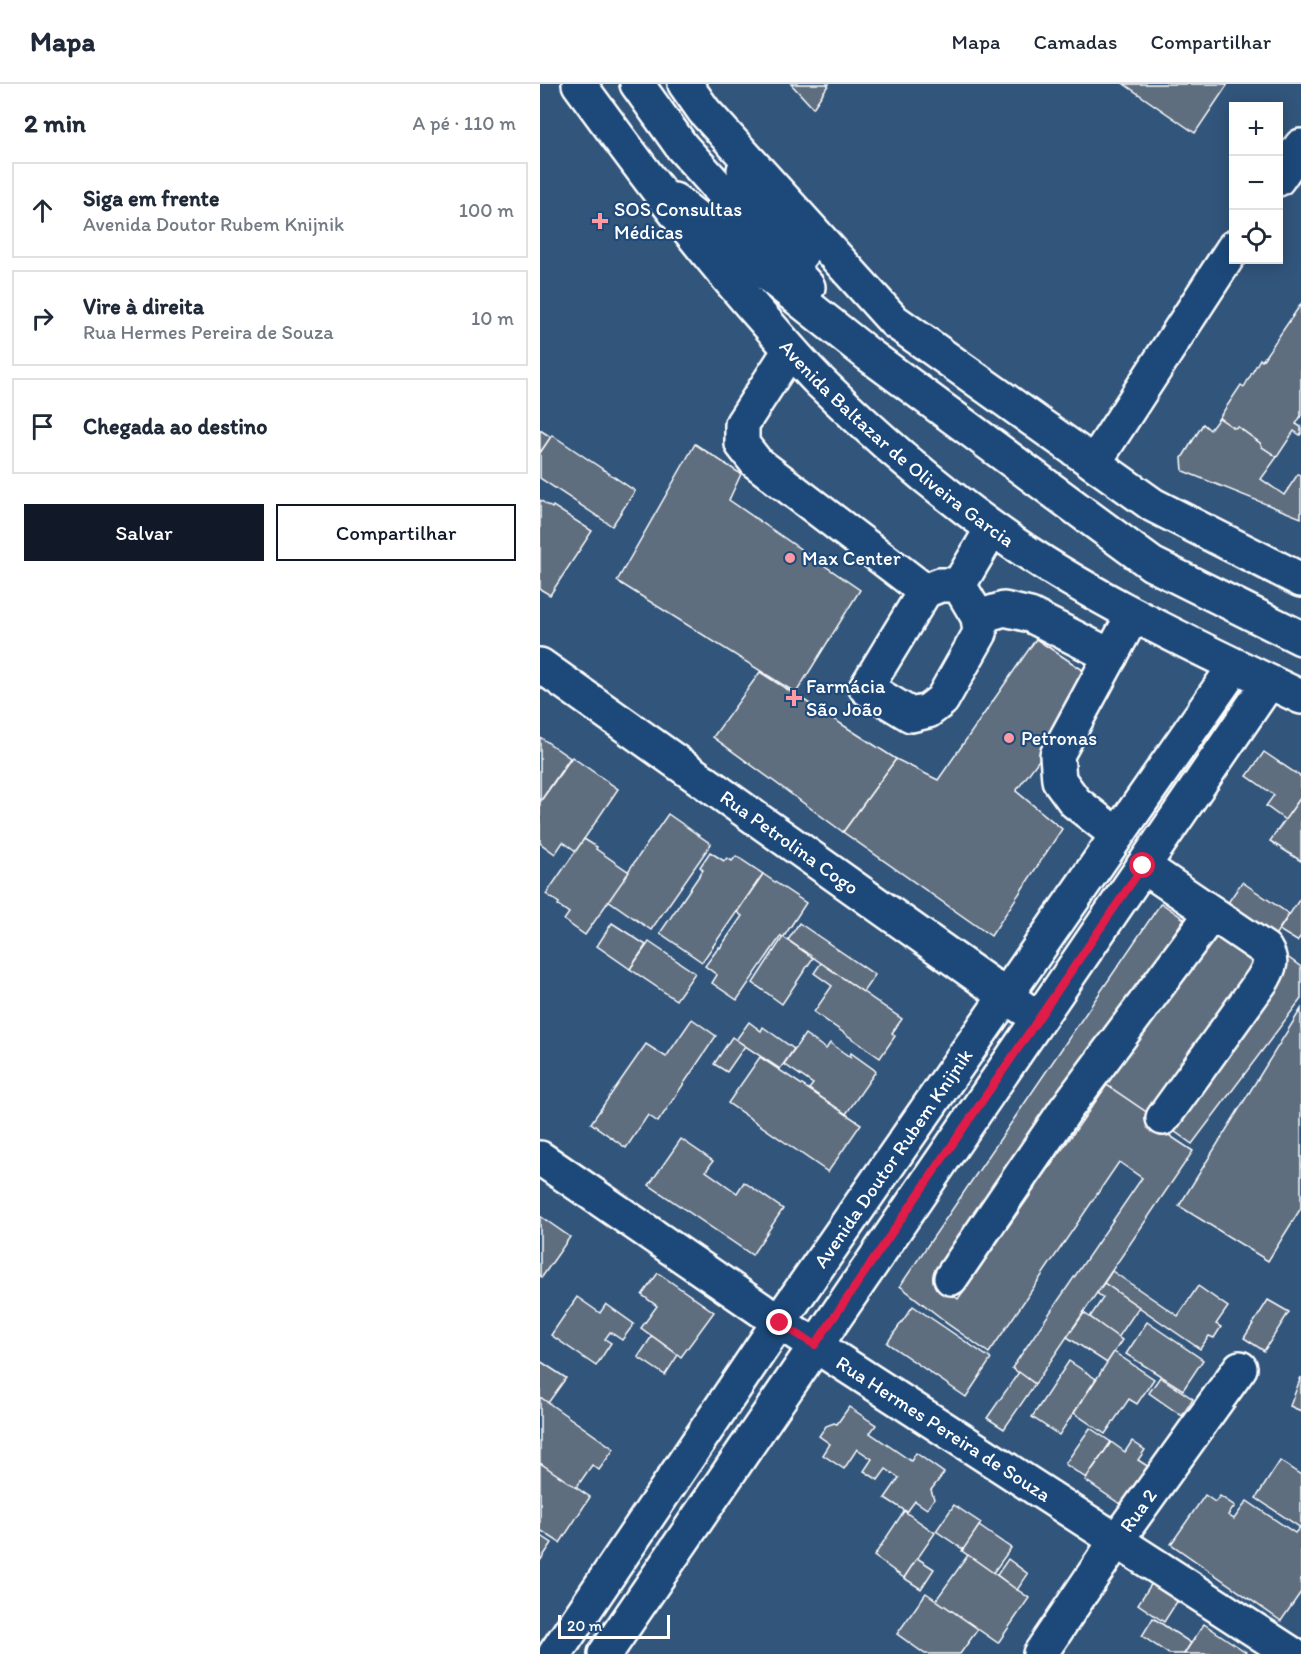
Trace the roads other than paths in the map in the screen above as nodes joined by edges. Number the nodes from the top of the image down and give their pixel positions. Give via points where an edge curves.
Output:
1 (579, 84) edge
2 (637, 84) edge
3 (685, 84) edge
4 (704, 111) junction
5 (1301, 146) edge
6 (1283, 172) edge
7 (649, 181) junction
8 (1229, 253) edge
9 (790, 350) junction
10 (869, 356) junction
11 (1094, 463) junction
12 (992, 529) junction
13 (1301, 580) edge
14 (959, 585) junction
15 (925, 591) junction
16 (1133, 615) junction
17 (978, 617) junction
18 (1301, 638) edge
19 (1111, 656) junction
20 (540, 665) edge
21 (1235, 666) junction
22 (1269, 682) junction
23 (1301, 697) edge
24 (1117, 835) junction
25 (1143, 866) junction
26 (1212, 913) junction
27 (1005, 996) junction
28 (1038, 1019) junction
29 (1163, 1118) dead end
30 (540, 1158) edge
31 (951, 1278) dead end
32 (780, 1323) junction
33 (815, 1345) junction
34 (1240, 1368) dead end
35 (1116, 1541) junction
36 (555, 1654) edge
37 (605, 1654) edge
38 (1040, 1654) edge
39 (1292, 1654) edge

1 - 7 street, Avenida Baltazar de Oliveira Garcia
2 - 10 street via 682,147
3 - 4 street
4 - 10 street
4 - 11 street via 894,321
5 - 6 street
7 - 9 street, Avenida Baltazar de Oliveira Garcia
7 - 10 street
8 - 11 street
9 - 12 street, Avenida Baltazar de Oliveira Garcia via 909,464
9 - 15 street via 742,424 742,444 756,462
10 - 18 street via 1152,564
11 - 13 street via 1153,505
12 - 14 street
12 - 16 street, Avenida Baltazar de Oliveira Garcia
14 - 15 street via 940,585
14 - 17 street
15 - 17 street via 866,688 911,715 928,711 942,700 980,633
16 - 19 street
16 - 21 street, Avenida Baltazar de Oliveira Garcia
17 - 19 street via 1004,609 1030,615
19 - 24 street via 1057,755 1059,780 1075,802
20 - 27 street, Rua Petrolina Cogo
21 - 22 street, Avenida Baltazar de Oliveira Garcia
21 - 24 street, Avenida Doutor Rubem Knijnik
22 - 23 street, Avenida Baltazar de Oliveira Garcia
22 - 25 street, Avenida Doutor Rubem Knijnik
24 - 27 street, Avenida Doutor Rubem Knijnik
25 - 26 street
25 - 28 street, Avenida Doutor Rubem Knijnik
26 - 29 street via 1265,949 1270,957 1269,967
26 - 31 street via 1066,1109
27 - 28 street, Rua Petrolina Cogo
27 - 32 street, Avenida Doutor Rubem Knijnik
28 - 33 street, Avenida Doutor Rubem Knijnik
30 - 32 street, Rua Hermes Pereira de Souza
32 - 33 street, Rua Hermes Pereira de Souza
32 - 36 street, Avenida Doutor Rubem Knijnik
33 - 35 street, Rua Hermes Pereira de Souza
33 - 37 street, Avenida Doutor Rubem Knijnik
34 - 35 street, Rua 2
35 - 38 street, Rua 2
35 - 39 street, Rua Hermes Pereira de Souza

